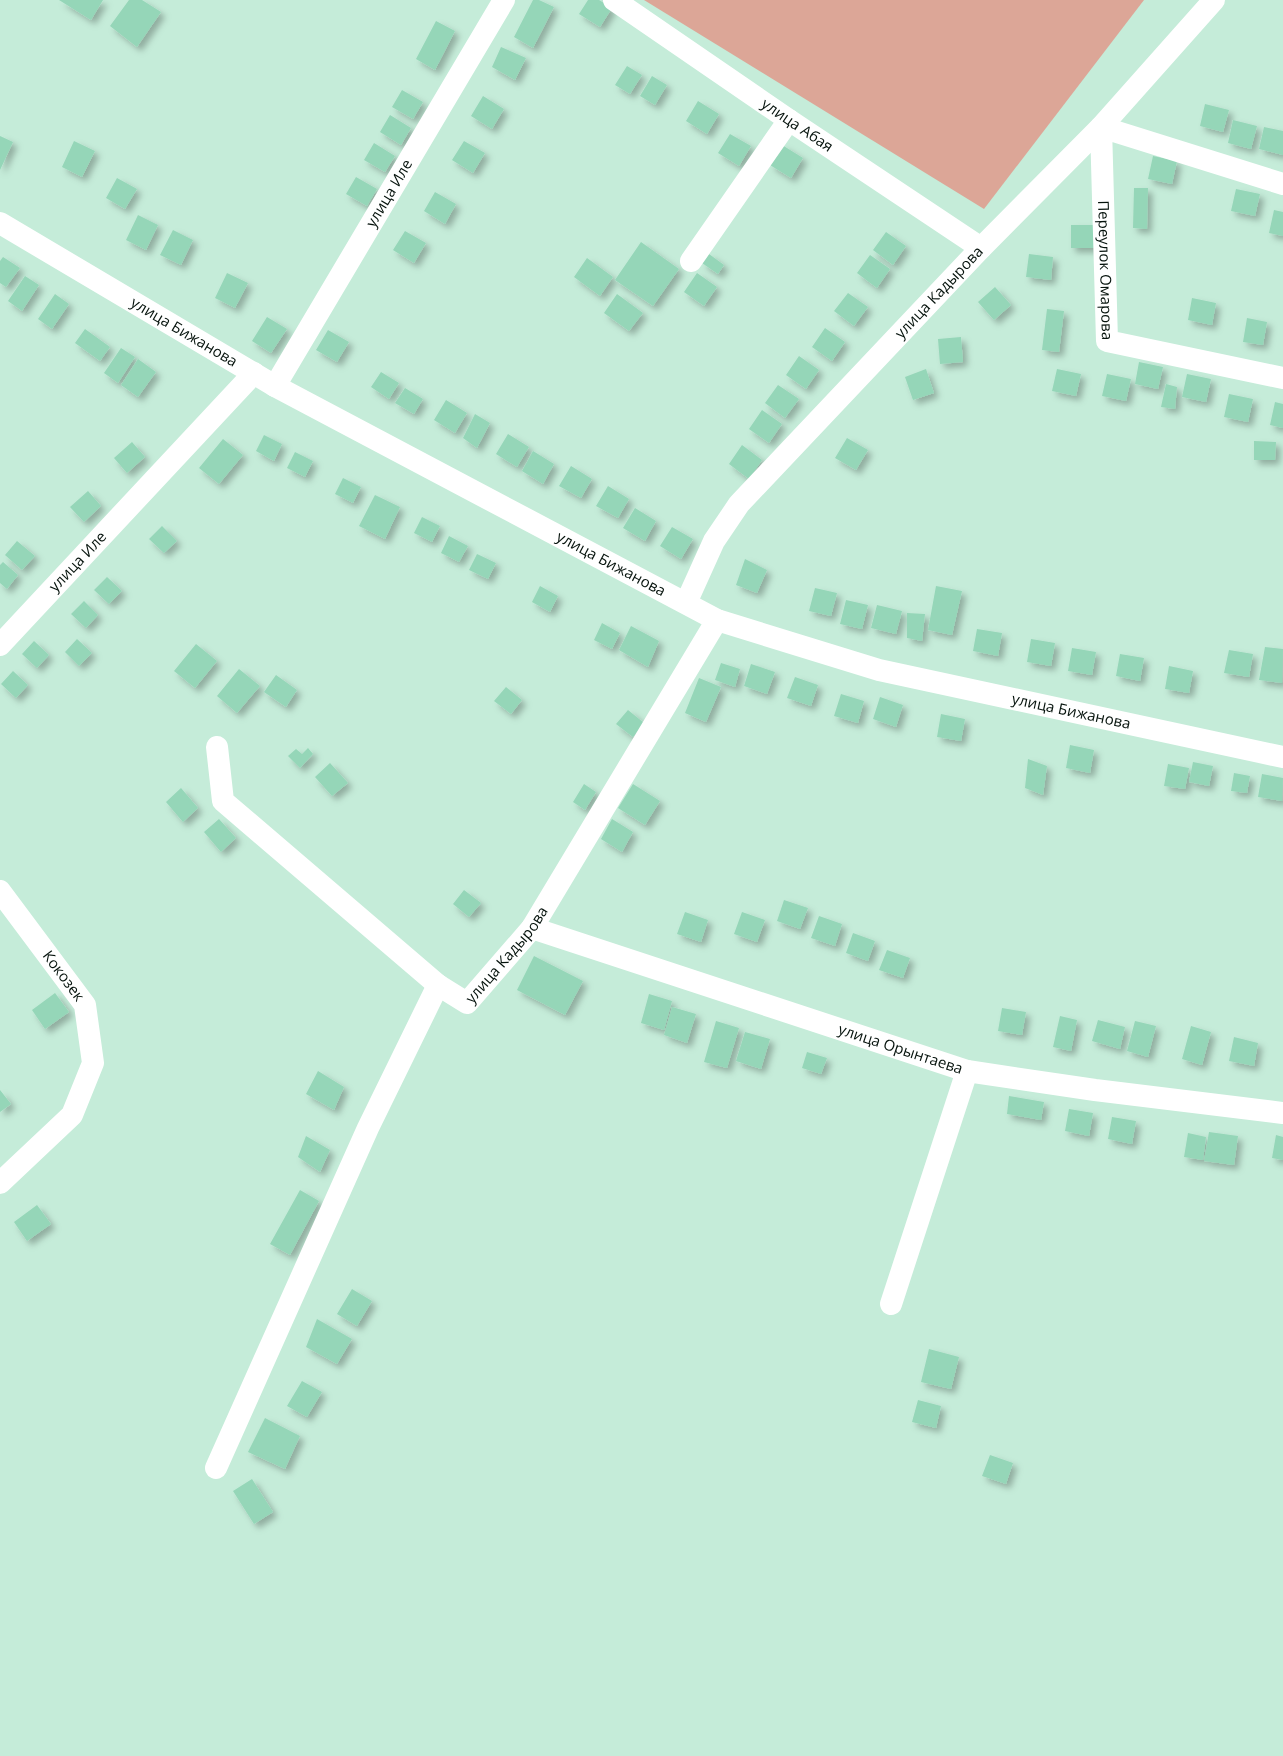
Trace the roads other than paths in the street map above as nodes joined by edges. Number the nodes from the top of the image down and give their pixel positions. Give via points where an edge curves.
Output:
1 (504, 0) edge
2 (614, 0) edge
3 (1214, 0) edge
4 (789, 120) junction
5 (1101, 127) junction
6 (1283, 184) edge
7 (0, 223) edge
8 (981, 248) junction
9 (692, 261) dead end
10 (254, 373) junction
11 (1283, 378) edge
12 (275, 386) junction
13 (686, 603) junction
14 (717, 620) junction
15 (0, 645) edge
16 (217, 747) dead end
17 (1283, 757) edge
18 (0, 891) edge
19 (532, 928) junction
20 (438, 985) junction
21 (967, 1071) junction
22 (1283, 1113) edge
23 (0, 1183) edge
24 (891, 1304) dead end
25 (216, 1468) dead end

1 - 12 street, улица Иле
2 - 4 street, улица Абая
3 - 5 street, улица Кадырова
4 - 8 street, улица Абая
4 - 9 street
5 - 6 street
5 - 8 street, улица Кадырова
5 - 11 street, Переулок Омарова via 1107,341
7 - 10 street, улица Бижанова
8 - 13 street, улица Кадырова via 739,504 714,541
10 - 12 street, улица Бижанова
10 - 15 street, улица Иле
12 - 13 street, улица Бижанова
13 - 14 street, улица Бижанова
14 - 17 street, улица Бижанова via 879,670
14 - 19 street, улица Кадырова
16 - 20 street, улица Кадырова via 223,801
18 - 23 street, Кокозек via 85,1005 93,1063 72,1115
19 - 20 street, улица Кадырова via 467,1003
19 - 21 street, улица Орынтаева
20 - 25 street via 368,1128
21 - 22 street, улица Орынтаева
21 - 24 street

